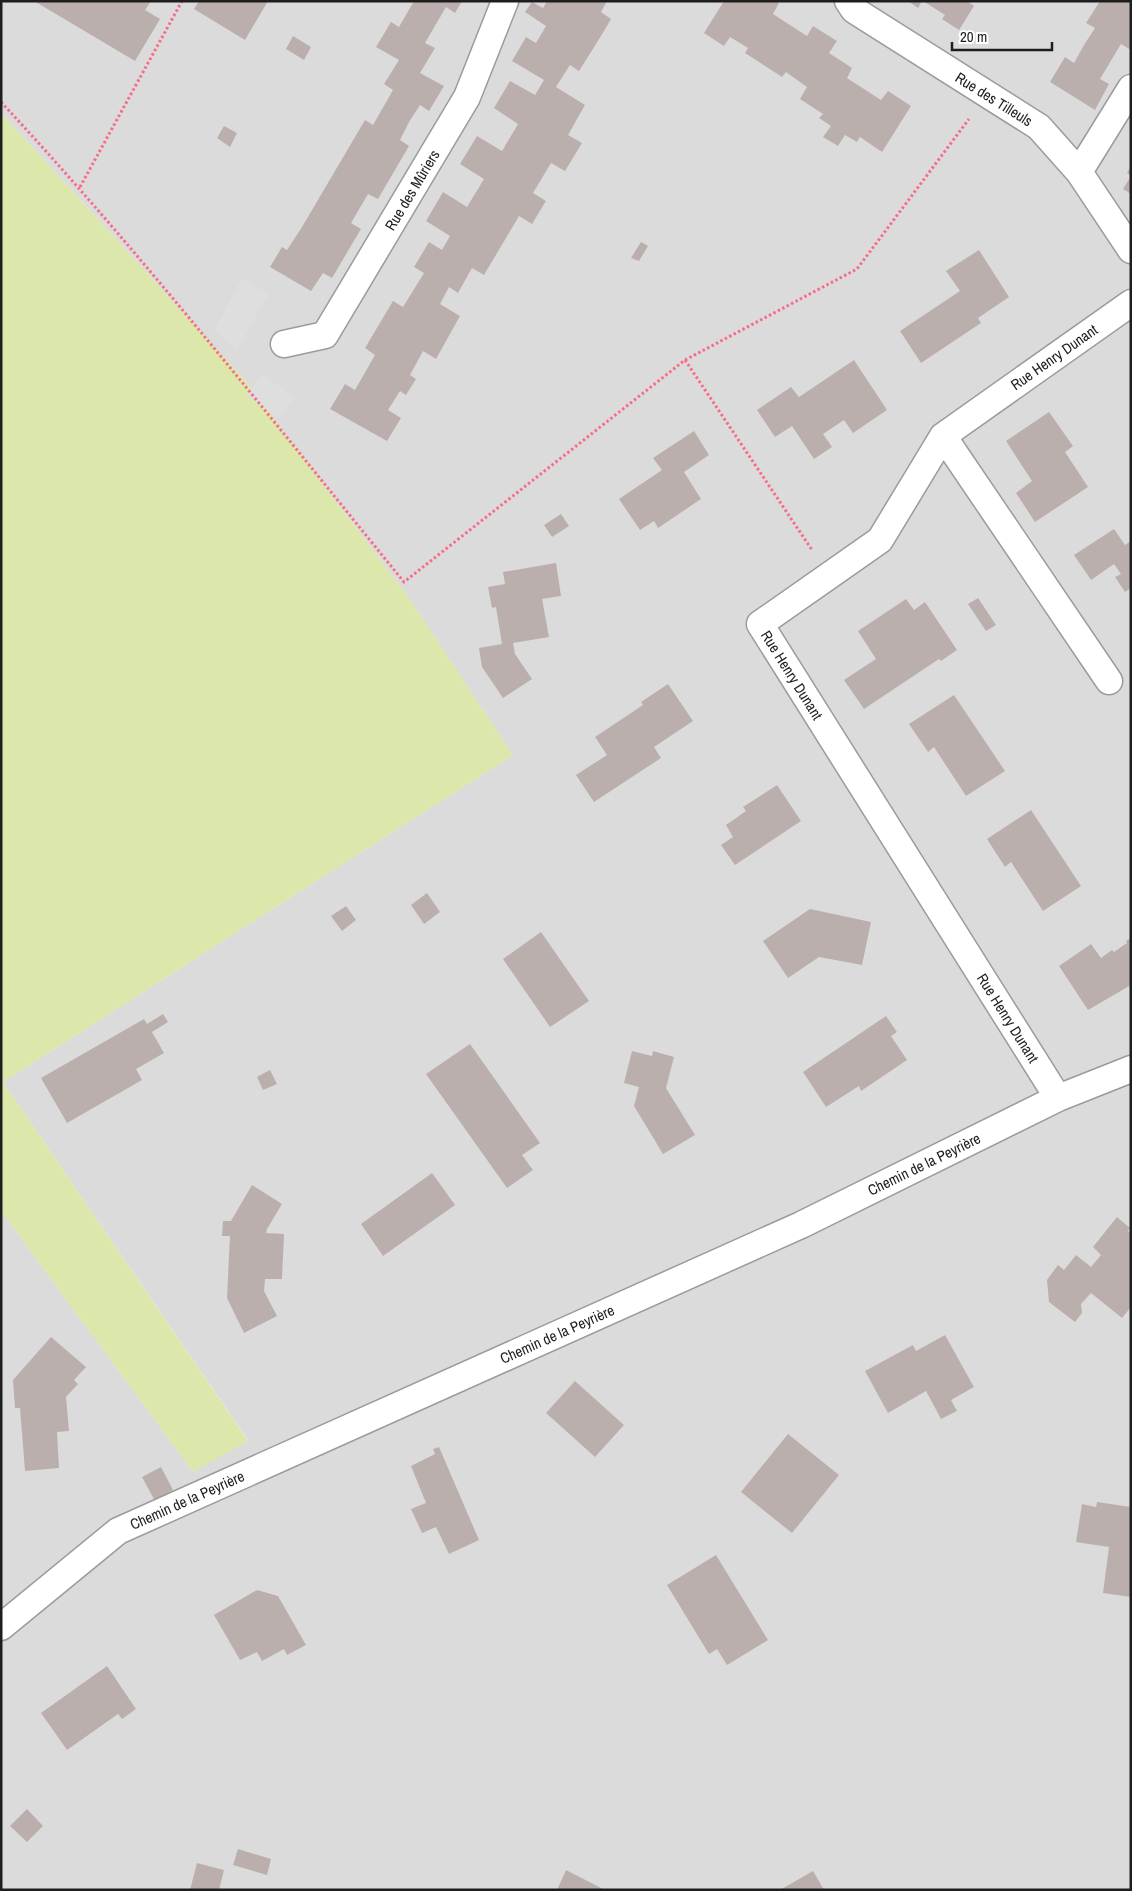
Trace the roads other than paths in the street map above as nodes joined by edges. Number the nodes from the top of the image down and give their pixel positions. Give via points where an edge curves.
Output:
1 (505, 1) edge
2 (848, 1) edge
3 (1131, 88) edge
4 (1079, 172) junction
5 (1131, 250) edge
6 (1131, 303) edge
7 (284, 344) dead end
8 (942, 436) junction
9 (1109, 681) dead end
10 (1131, 1069) edge
11 (1058, 1098) junction
12 (1, 1627) edge

1 - 7 street, Rue des Mûriers via 467,97 325,335
2 - 4 street, Rue des Tilleuls via 854,10 1039,127
3 - 4 street
4 - 5 street, Rue des Tilleuls
6 - 8 street, Rue Henry Dunant
8 - 9 street
8 - 11 street, Rue Henry Dunant via 880,540 760,624
10 - 11 street, Chemin de la Peyrière
11 - 12 street, Chemin de la Peyrière via 801,1225 118,1531

